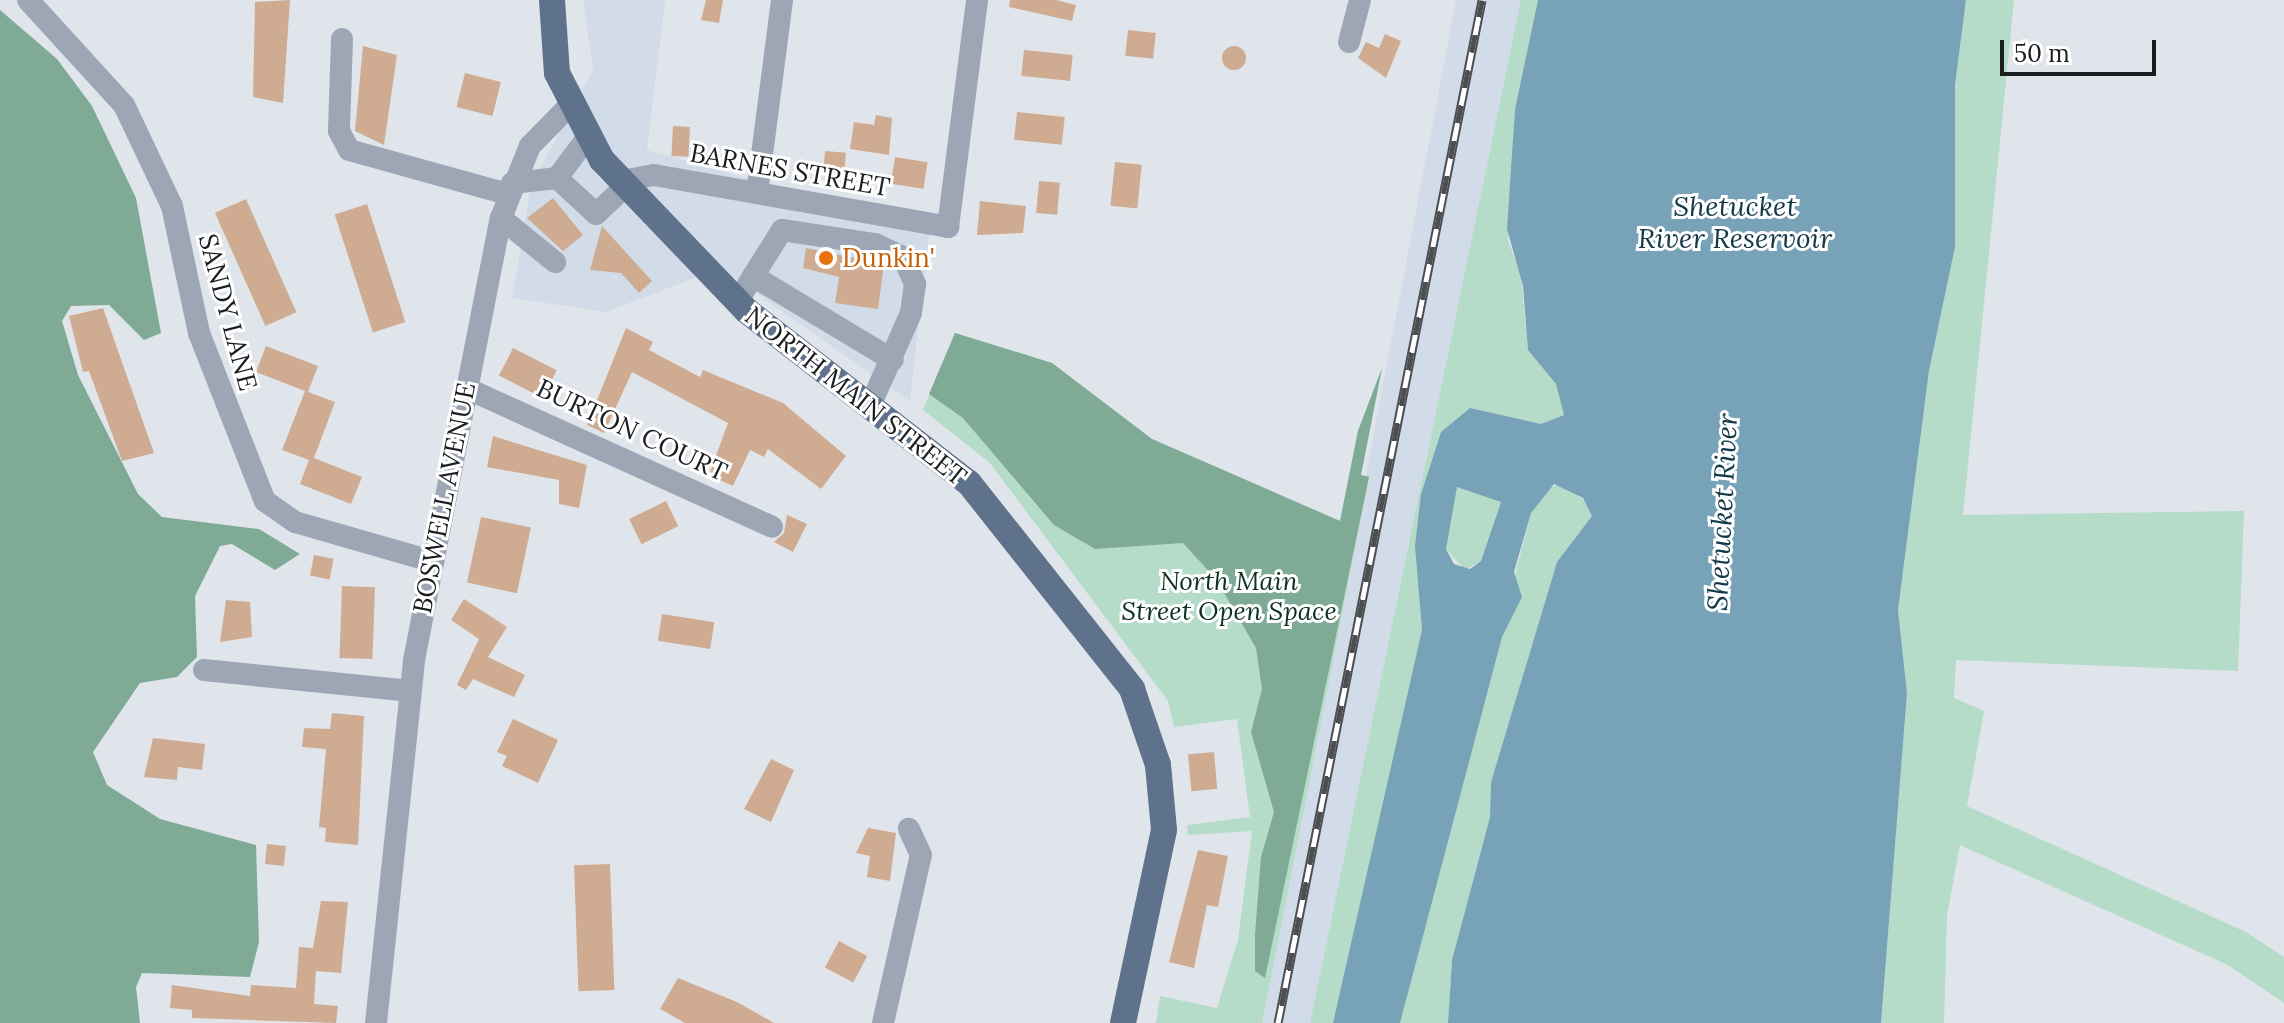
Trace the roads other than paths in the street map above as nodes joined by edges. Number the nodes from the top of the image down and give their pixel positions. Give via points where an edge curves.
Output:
1 (28, 0) edge
2 (552, 0) edge
3 (782, 0) edge
4 (977, 0) edge
5 (1360, 0) edge
6 (342, 39) dead end
7 (1349, 42) dead end
8 (570, 105) junction
9 (587, 138) junction
10 (557, 178) junction
11 (625, 186) junction
12 (510, 188) junction
13 (757, 193) junction
14 (501, 218) junction
15 (555, 262) dead end
16 (753, 276) junction
17 (737, 302) junction
18 (893, 360) junction
19 (466, 388) junction
20 (870, 406) junction
21 (772, 527) dead end
22 (431, 561) junction
23 (204, 670) dead end
24 (409, 691) junction
25 (909, 829) dead end
26 (376, 1023) edge
27 (883, 1023) edge
28 (1123, 1023) edge

1 - 22 street, SANDY LANE via 124,105 165,192 199,333 265,501 295,522
2 - 8 main road via 551,50
3 - 13 street
4 - 13 street, BARNES STREET via 948,227
5 - 7 street
6 - 12 street via 339,131 349,150
8 - 9 main road, NORTH MAIN STREET
8 - 12 street, BOSWELL AVENUE via 538,134
9 - 10 street
9 - 11 main road, NORTH MAIN STREET
10 - 11 street via 596,214
10 - 12 street
11 - 13 street, BARNES STREET via 654,175
11 - 17 main road, NORTH MAIN STREET
12 - 14 street, BOSWELL AVENUE
14 - 15 street
14 - 19 street, BOSWELL AVENUE
16 - 17 street
16 - 18 street
16 - 18 street via 782,230 875,244 903,257 915,284
17 - 20 main road, NORTH MAIN STREET
18 - 20 street
19 - 21 street, BURTON COURT
19 - 22 street, BOSWELL AVENUE
20 - 28 main road, NORTH MAIN STREET via 983,498 1103,646 1140,707 1158,765 1164,830
22 - 24 street, BOSWELL AVENUE
23 - 24 street
24 - 26 street, BOSWELL AVENUE
25 - 27 street via 921,855

